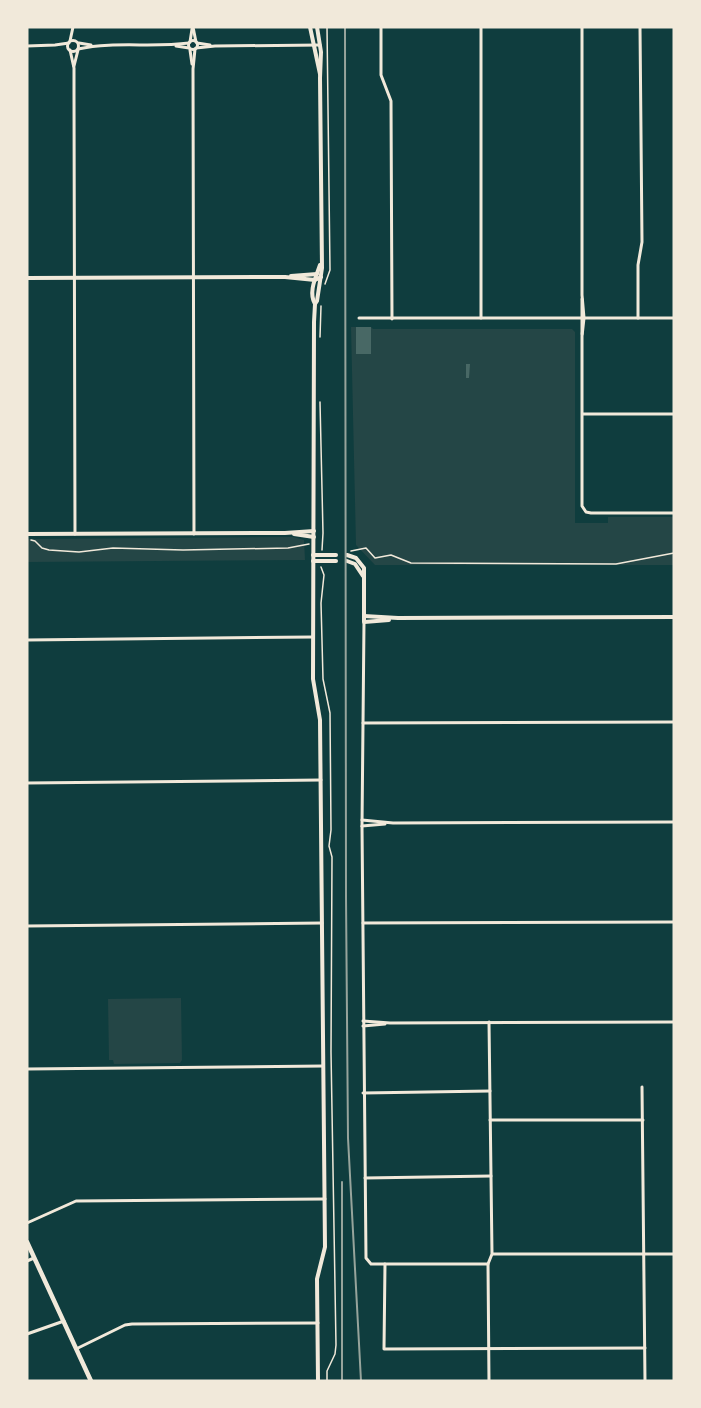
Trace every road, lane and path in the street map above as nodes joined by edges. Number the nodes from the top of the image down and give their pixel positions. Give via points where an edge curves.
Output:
1 (73, 27) edge
2 (193, 27) edge
3 (310, 27) edge
4 (317, 27) edge
5 (327, 27) edge
6 (381, 27) edge
7 (481, 27) edge
8 (582, 27) edge
9 (640, 27) edge
10 (70, 42) junction
11 (77, 42) junction
12 (189, 42) junction
13 (196, 42) junction
14 (55, 45) junction
15 (171, 45) junction
16 (313, 45) junction
17 (320, 45) junction
18 (27, 46) edge
19 (93, 46) junction
20 (215, 46) junction
21 (69, 49) junction
22 (78, 49) junction
23 (189, 49) junction
24 (196, 49) junction
25 (74, 68) junction
26 (193, 69) junction
27 (320, 78) junction
28 (319, 276) junction
29 (193, 277) junction
30 (285, 277) junction
31 (27, 278) edge
32 (74, 278) junction
33 (315, 280) junction
34 (323, 289) dead end
35 (315, 304) junction
36 (321, 304) dead end
37 (359, 318) dead end
38 (481, 318) junction
39 (582, 318) junction
40 (638, 318) junction
41 (674, 318) edge
42 (392, 319) junction
43 (319, 345) dead end
44 (319, 399) dead end
45 (582, 414) junction
46 (674, 414) edge
47 (674, 513) edge
48 (314, 531) junction
49 (293, 533) junction
50 (27, 534) edge
51 (75, 534) junction
52 (194, 534) junction
53 (314, 537) junction
54 (27, 540) edge
55 (309, 544) dead end
56 (318, 544) dead end
57 (322, 546) junction
58 (321, 552) dead end
59 (347, 553) joint
60 (674, 553) edge
61 (313, 555) junction
62 (336, 555) dead end
63 (313, 561) junction
64 (336, 561) dead end
65 (347, 561) dead end
66 (321, 568) dead end
67 (364, 577) junction
68 (364, 616) junction
69 (674, 617) edge
70 (398, 618) junction
71 (364, 622) junction
72 (313, 637) junction
73 (27, 640) edge
74 (674, 722) edge
75 (363, 723) junction
76 (321, 780) junction
77 (27, 783) edge
78 (362, 820) junction
79 (674, 822) edge
80 (393, 823) junction
81 (362, 826) junction
82 (674, 922) edge
83 (322, 923) junction
84 (363, 923) junction
85 (27, 926) edge
86 (327, 930) dead end
87 (332, 930) junction
88 (363, 1021) junction
89 (489, 1022) junction
90 (674, 1022) edge
91 (390, 1023) junction
92 (363, 1026) junction
93 (323, 1066) junction
94 (27, 1069) edge
95 (642, 1087) dead end
96 (490, 1091) junction
97 (363, 1093) junction
98 (490, 1120) junction
99 (643, 1120) junction
100 (491, 1176) junction
101 (365, 1178) junction
102 (325, 1199) junction
103 (27, 1223) edge
104 (27, 1242) edge
105 (492, 1254) junction
106 (674, 1254) edge
107 (644, 1255) junction
108 (34, 1258) junction
109 (27, 1261) edge
110 (385, 1264) junction
111 (488, 1264) junction
112 (64, 1322) junction
113 (318, 1323) junction
114 (27, 1334) edge
115 (645, 1348) junction
116 (76, 1349) junction
117 (489, 1349) junction
118 (91, 1381) edge
119 (318, 1381) edge
120 (327, 1381) edge
121 (489, 1381) edge
122 (645, 1381) edge

1 - 10 street
1 - 11 street
2 - 12 street
2 - 13 street
3 - 16 street
4 - 17 street
5 - 34 path via 330,270
6 - 42 street via 381,75 391,105
7 - 38 street
8 - 39 street
9 - 40 street via 642,242
10 - 11 street
10 - 14 street
10 - 21 street
11 - 19 street
11 - 22 street
12 - 13 street
12 - 15 street
12 - 23 street
13 - 20 street
13 - 24 street
14 - 18 street
14 - 21 street
15 - 19 street
15 - 23 street
16 - 17 street
16 - 20 street
16 - 27 street
17 - 27 street
19 - 22 street
20 - 24 street
21 - 22 street
21 - 25 street
22 - 25 street
23 - 24 street
23 - 26 street
24 - 26 street
25 - 32 street
26 - 29 street
27 - 28 street
28 - 30 street
28 - 33 street
28 - 35 street
29 - 30 street
29 - 32 street
29 - 52 street
30 - 33 street
31 - 32 street
32 - 51 street
33 - 35 street
35 - 48 street
36 - 43 path
37 - 42 street
38 - 39 street
38 - 42 street
39 - 40 street
39 - 45 street
40 - 41 street
44 - 57 path
45 - 46 street
45 - 47 street via 584,510
48 - 49 street
48 - 53 street
49 - 52 street
49 - 53 street
50 - 51 street
51 - 52 street
53 - 61 street
54 - 55 path via 49,550 79,552 113,548 288,548
56 - 57 path
57 - 58 path
59 - 60 path via 366,548 375,558 391,555 411,563 616,564
59 - 67 street via 361,563
61 - 62 street
61 - 63 street
63 - 64 street
63 - 72 street
65 - 67 street via 355,564
66 - 87 path via 323,679 330,713
67 - 68 street
68 - 70 street
68 - 71 street
69 - 70 street
70 - 71 street
71 - 75 street
72 - 73 street
72 - 76 street
74 - 75 street
75 - 78 street
76 - 77 street
76 - 83 street
78 - 80 street
78 - 81 street
79 - 80 street
80 - 81 street
81 - 84 street
82 - 84 street
83 - 85 street
83 - 93 street
84 - 88 street
86 - 87 path
87 - 120 path via 336,1345
88 - 91 street
88 - 92 street
89 - 90 street
89 - 91 street
89 - 96 street
91 - 92 street
92 - 97 street
93 - 94 street
93 - 102 street
95 - 99 street
96 - 97 street
96 - 98 street
97 - 101 street
98 - 99 street
98 - 100 street
99 - 107 street
100 - 101 street
100 - 105 street
101 - 110 street via 366,1258 371,1264
102 - 103 street via 76,1201
102 - 113 street via 325,1247 317,1279
104 - 108 main road
105 - 107 street
105 - 111 street
106 - 107 street
107 - 115 street
108 - 109 street
108 - 112 main road
110 - 111 street
110 - 117 street via 384,1349
111 - 117 street
112 - 114 street
112 - 116 main road
113 - 116 street via 132,1324
113 - 119 street
115 - 117 street
115 - 122 street
116 - 118 main road
117 - 121 street

